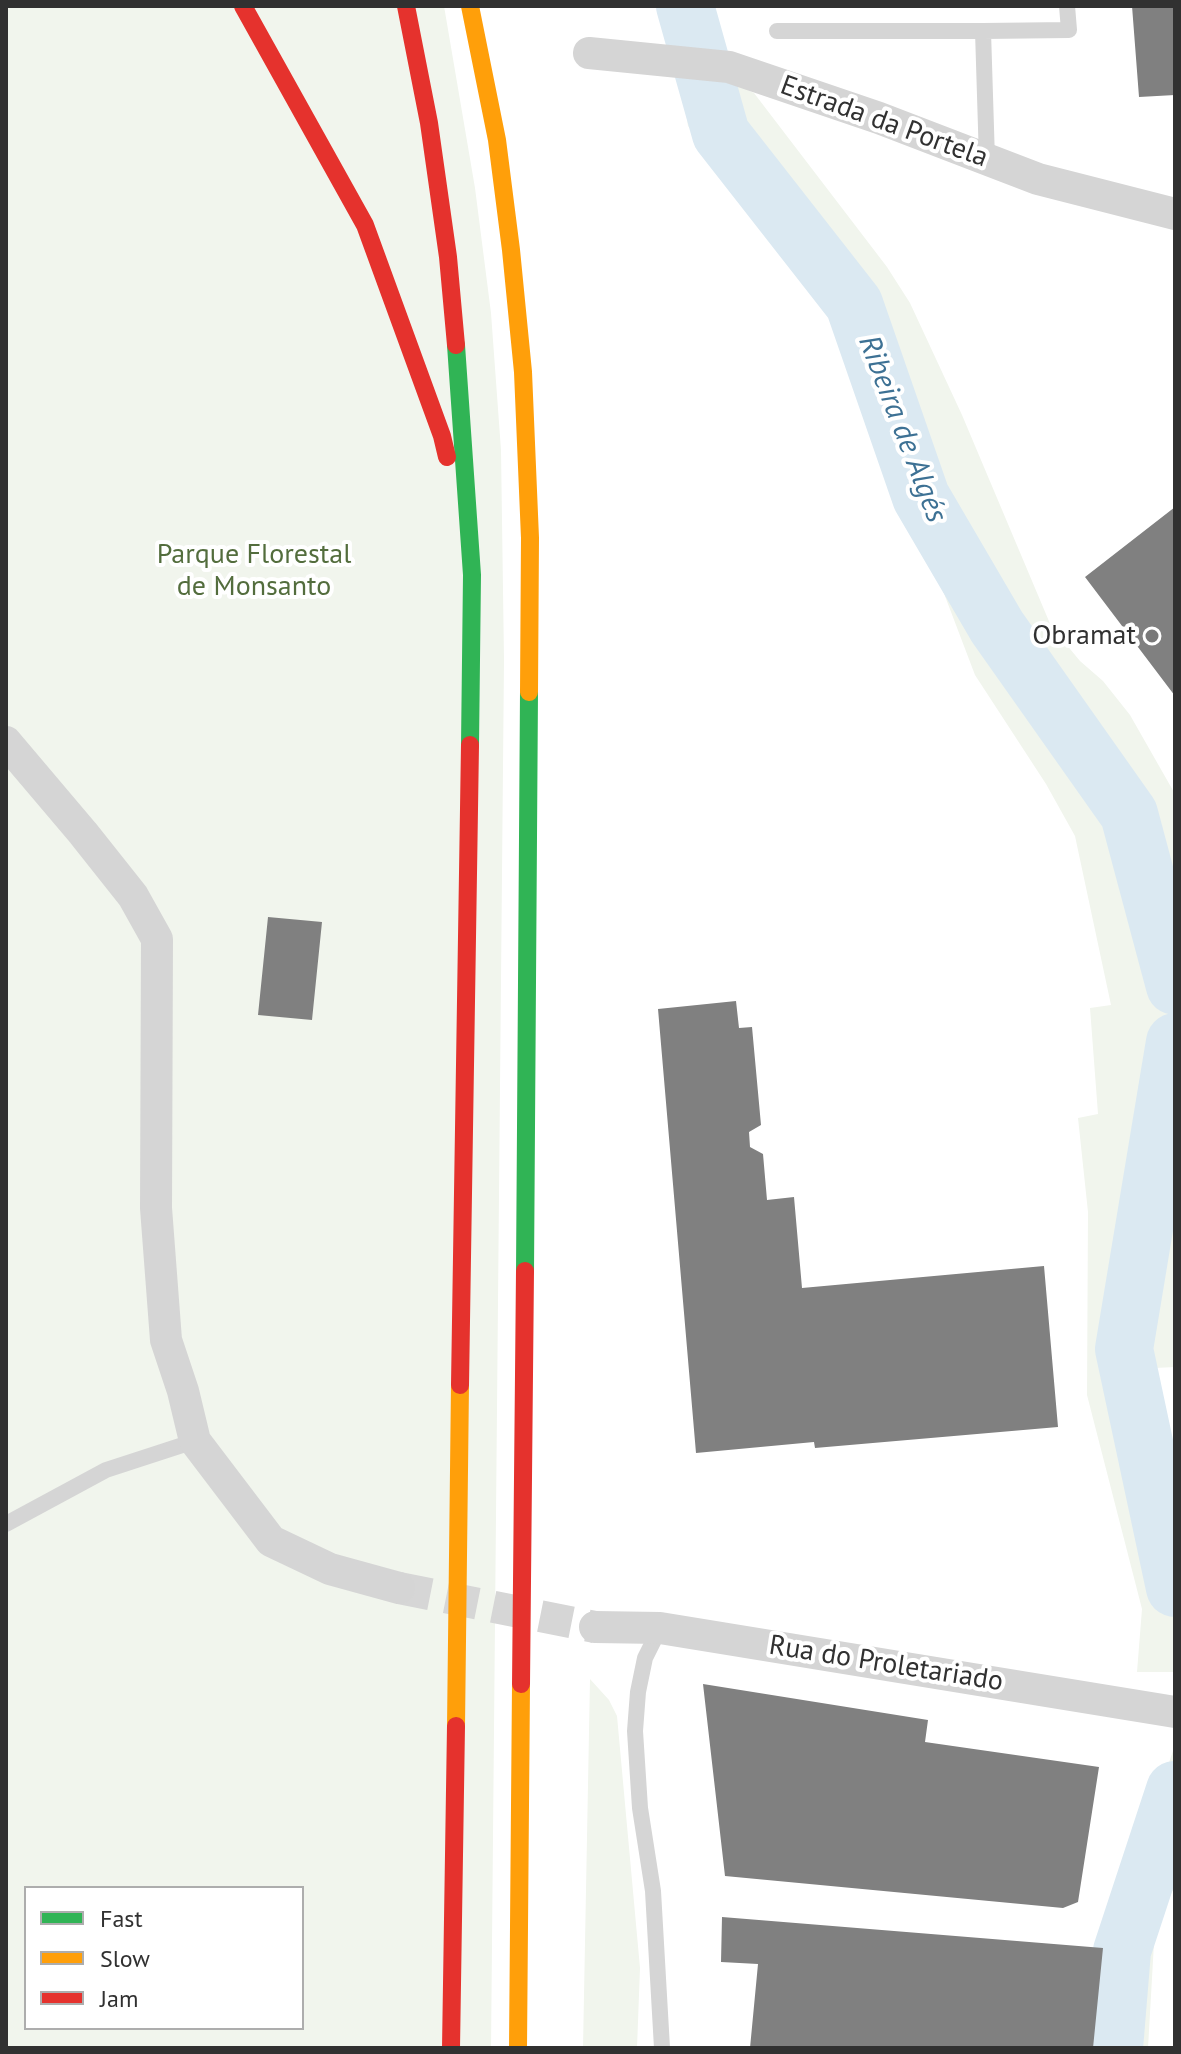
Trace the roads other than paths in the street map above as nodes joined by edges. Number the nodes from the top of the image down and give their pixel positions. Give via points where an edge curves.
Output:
1 (243, 6) edge
2 (406, 6) edge
3 (470, 6) edge
4 (1067, 6) edge
5 (777, 31) dead end
6 (983, 31) junction
7 (589, 53) dead end
8 (987, 160) junction
9 (1175, 214) edge
10 (470, 543) junction
11 (6, 742) edge
12 (195, 1441) junction
13 (6, 1524) edge
14 (399, 1588) tunnel mouth
15 (595, 1627) tunnel mouth
16 (660, 1628) junction
17 (1172, 1712) edge
18 (451, 2048) edge
19 (518, 2048) edge
20 (662, 2048) edge

1 - 10 highway via 365,225 442,436
2 - 10 highway via 442,206
3 - 19 highway via 497,140 517,305 530,538
4 - 6 lane via 1069,30
5 - 6 lane
6 - 8 lane
7 - 8 street, Estrada da Portela via 729,67
8 - 9 street, Estrada da Portela via 1038,179
10 - 18 highway
11 - 12 street via 133,896 157,939 156,1208 166,1340
12 - 13 lane via 106,1470
12 - 14 street via 271,1541 330,1569
15 - 16 street, Rua do Proletariado
16 - 17 street, Rua do Proletariado
16 - 20 lane via 645,1658 635,1731 653,1891

